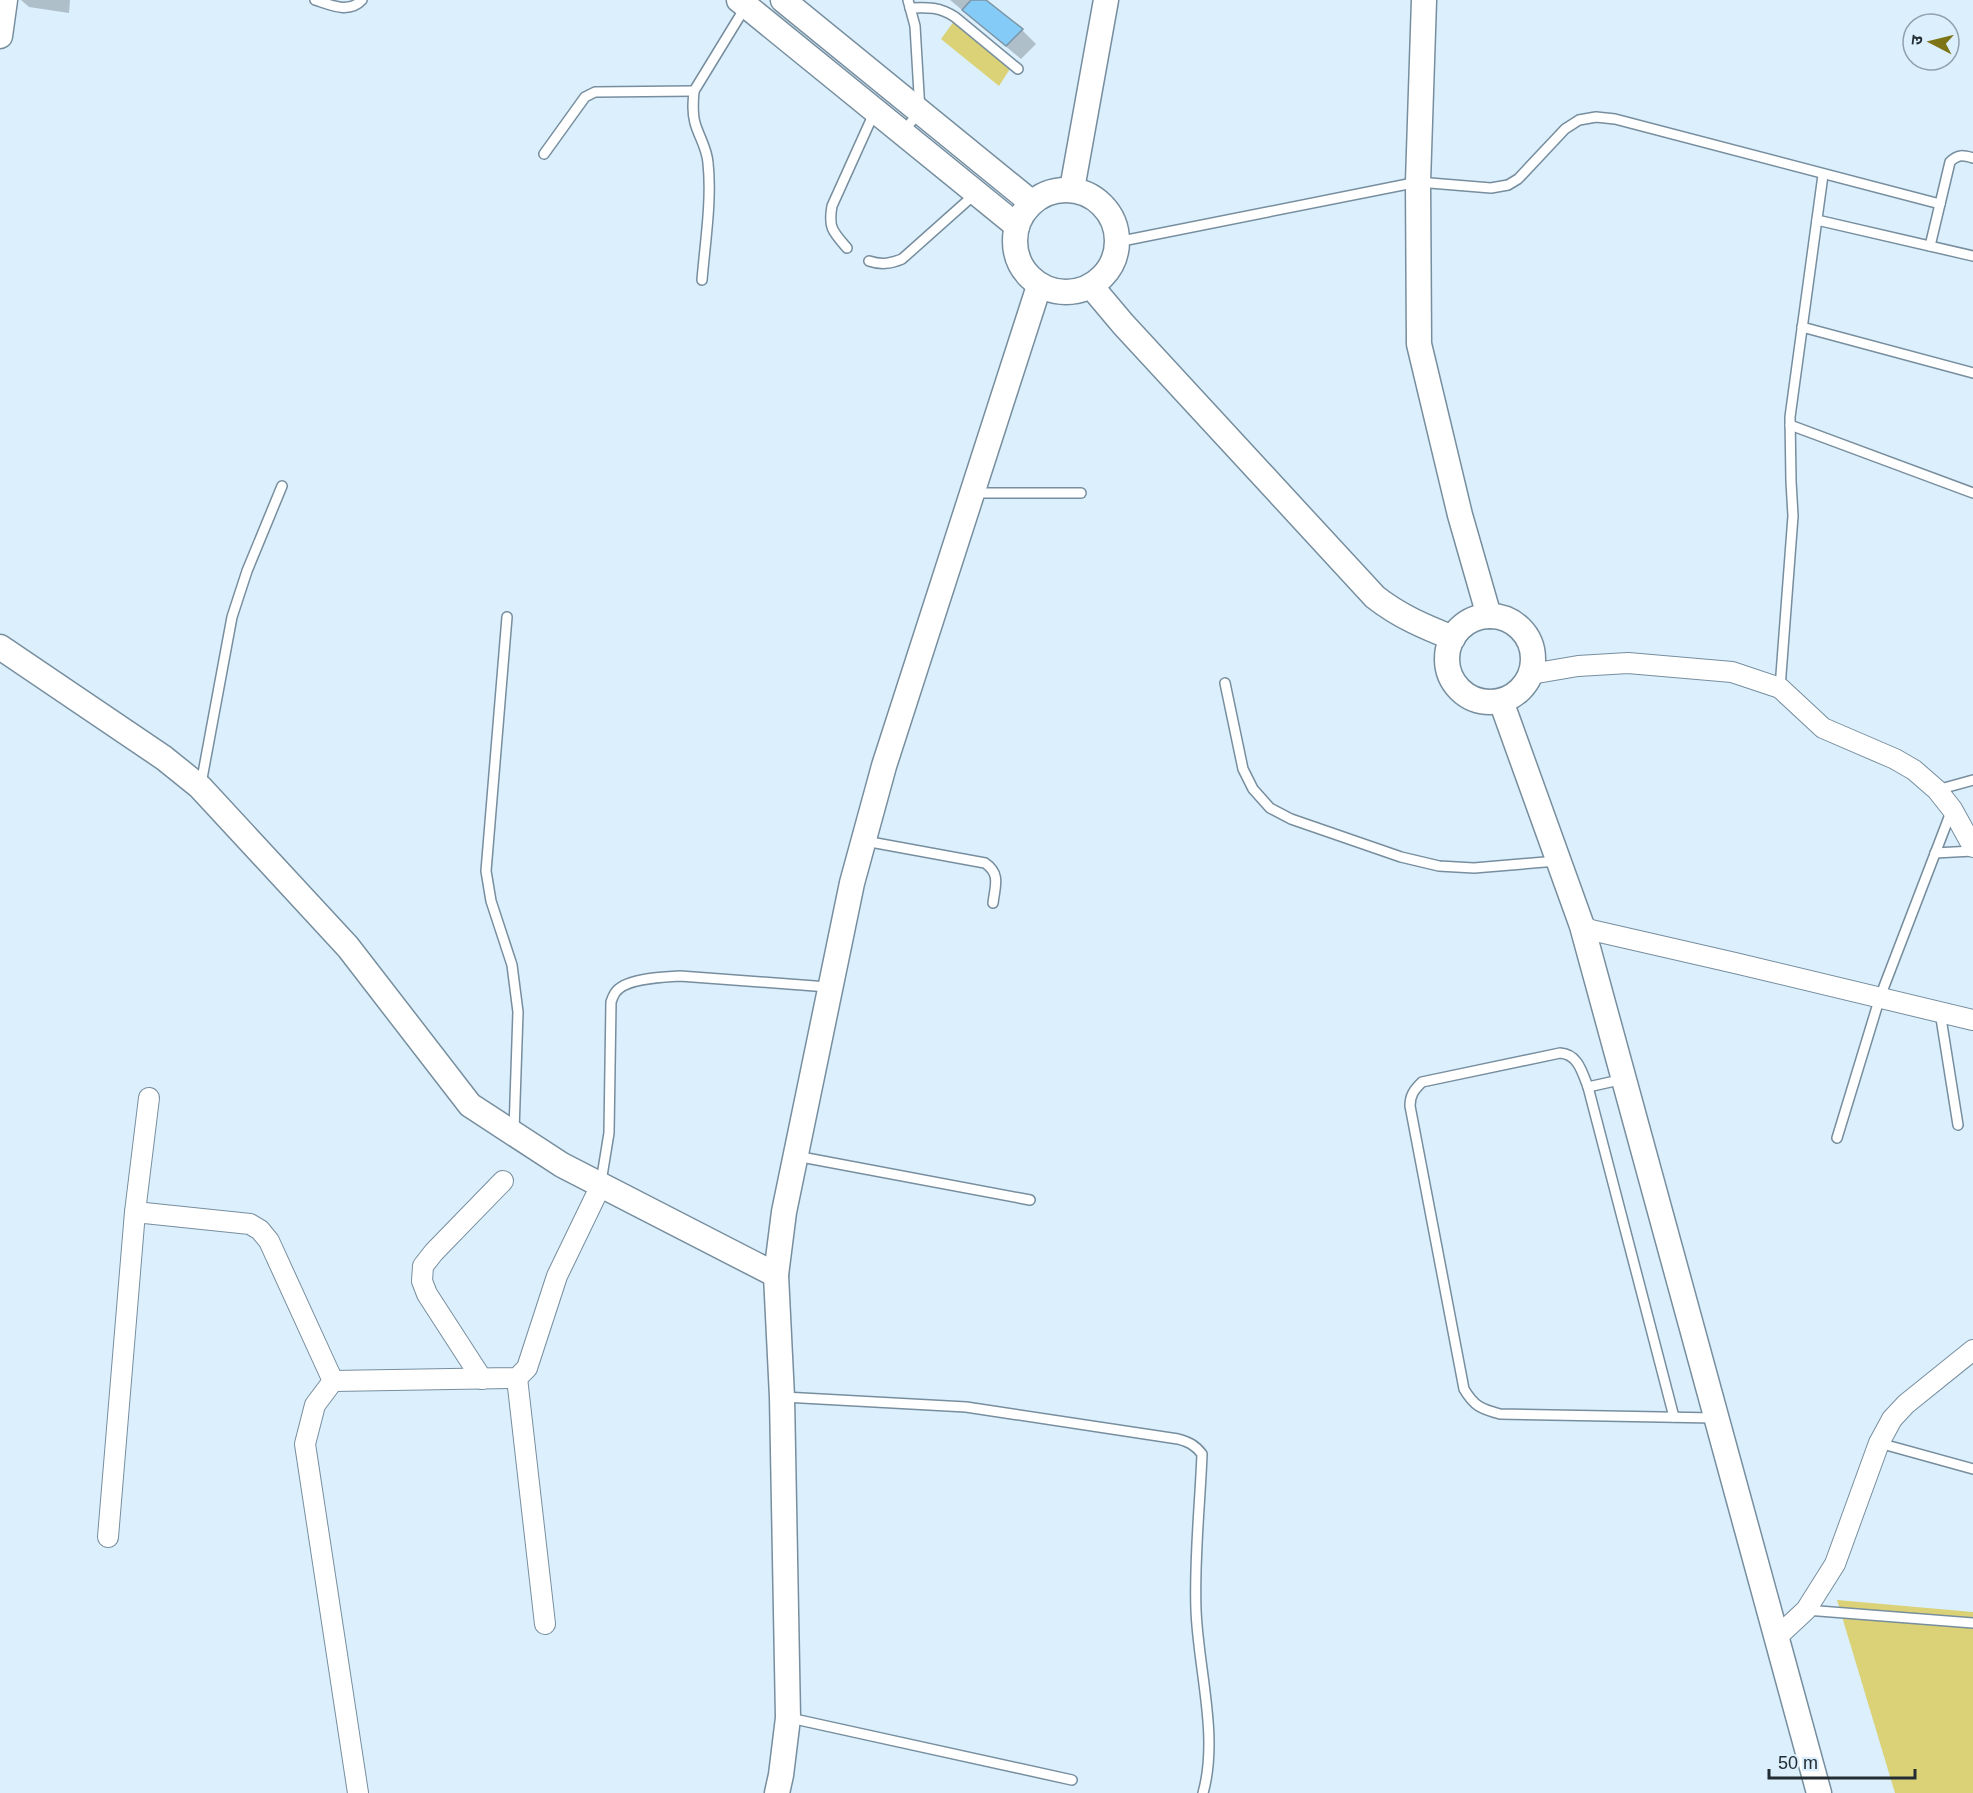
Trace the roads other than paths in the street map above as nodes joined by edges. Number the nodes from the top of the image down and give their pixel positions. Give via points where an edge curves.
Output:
1 (5, 0) edge
2 (315, 0) edge
3 (362, 0) edge
4 (783, 0) edge
5 (1106, 0) edge
6 (1424, 0) edge
7 (743, 3) edge
8 (909, 4) edge
9 (0, 36) edge
10 (1018, 69) dead end
11 (694, 91) junction
12 (875, 110) junction
13 (920, 111) junction
14 (903, 132) junction
15 (544, 154) dead end
16 (1973, 158) edge
17 (1823, 175) junction
18 (1418, 182) junction
19 (1072, 189) junction
20 (976, 193) junction
21 (1031, 202) junction
22 (1940, 204) junction
23 (1817, 220) junction
24 (1017, 226) junction
25 (1117, 242) junction
26 (1930, 246) junction
27 (848, 248) dead end
28 (1973, 256) edge
29 (869, 261) dead end
30 (702, 280) dead end
31 (1039, 286) junction
32 (1091, 286) junction
33 (1802, 327) junction
34 (1973, 373) edge
35 (1790, 425) junction
36 (282, 486) dead end
37 (971, 493) junction
38 (1081, 493) dead end
39 (1973, 493) edge
40 (1489, 616) junction
41 (507, 617) dead end
42 (1453, 638) junction
43 (0, 647) edge
44 (1530, 674) junction
45 (1225, 683) dead end
46 (1780, 688) junction
47 (1501, 701) junction
48 (1973, 780) edge
49 (200, 787) junction
50 (1937, 790) junction
51 (1952, 809) junction
52 (863, 841) junction
53 (1973, 849) edge
54 (1935, 853) junction
55 (1559, 861) junction
56 (993, 903) dead end
57 (1582, 926) junction
58 (831, 987) junction
59 (1880, 997) junction
60 (1940, 1012) junction
61 (1973, 1020) edge
62 (1624, 1078) junction
63 (1588, 1087) junction
64 (149, 1098) dead end
65 (1958, 1125) dead end
66 (514, 1133) junction
67 (1837, 1138) dead end
68 (796, 1156) junction
69 (503, 1181) dead end
70 (601, 1185) junction
71 (1030, 1200) dead end
72 (135, 1212) junction
73 (776, 1275) junction
74 (1973, 1350) edge
75 (482, 1378) junction
76 (518, 1378) junction
77 (333, 1381) junction
78 (782, 1396) junction
79 (1674, 1417) junction
80 (1717, 1418) junction
81 (1879, 1443) junction
82 (1973, 1469) edge
83 (108, 1537) dead end
84 (1806, 1610) junction
85 (1973, 1623) edge
86 (545, 1624) dead end
87 (1777, 1637) junction
88 (788, 1718) junction
89 (1072, 1780) dead end
90 (358, 1793) edge
91 (777, 1793) edge
92 (1203, 1793) edge
93 (1819, 1793) edge

1 - 9 street
2 - 3 lane via 339,8 350,8
4 - 13 street
5 - 19 street
6 - 18 street
7 - 11 lane
7 - 12 street
8 - 10 lane via 935,7 955,16
8 - 13 lane via 915,26
11 - 15 lane via 595,92 585,97
11 - 30 lane via 692,107 705,145 709,180
12 - 14 street
12 - 27 lane via 832,206 832,232
13 - 14 lane
13 - 21 street
14 - 20 street
16 - 22 lane via 1956,156 1950,162
17 - 18 lane via 1596,117 1565,129 1508,185 1491,188
17 - 22 lane
17 - 23 lane
18 - 25 lane
18 - 40 street via 1419,344
19 - 21 street via 1058,190
19 - 25 street via 1106,208
20 - 24 street
20 - 29 lane via 902,259 886,264
21 - 24 street
22 - 26 lane
23 - 26 lane
23 - 33 lane
24 - 31 street via 1015,251 1020,266
25 - 32 street via 1114,259
26 - 28 lane
31 - 32 street via 1059,293
31 - 37 street
32 - 42 street via 1375,597 1413,622
33 - 34 lane
33 - 35 lane
35 - 39 lane
35 - 46 lane via 1793,526
36 - 49 lane via 232,617
37 - 38 lane
37 - 52 street
40 - 42 street via 1475,619
40 - 44 street via 1504,618 1525,635 1533,661
41 - 66 lane via 486,871 490,901 512,965 518,1012
42 - 47 street via 1448,667 1462,693 1474,700
43 - 49 street via 164,758
44 - 46 street via 1628,663 1732,672
44 - 47 street via 1514,696
45 - 55 lane via 1243,769 1253,789 1270,808 1401,857 1439,866 1474,868
46 - 50 street via 1823,728 1895,759
47 - 55 street
48 - 50 lane
49 - 66 street via 348,947 470,1105
50 - 51 street
51 - 53 street
51 - 54 lane
52 - 56 lane via 985,863 996,877
52 - 58 street
53 - 54 lane
54 - 59 lane
55 - 57 street
57 - 59 street
57 - 62 street
58 - 68 street
58 - 70 lane via 680,976 624,984 611,1002 609,1133
59 - 60 street
59 - 67 lane
60 - 61 street
60 - 65 lane
62 - 63 lane
62 - 80 street
63 - 79 lane
63 - 79 lane via 1574,1058 1560,1053 1422,1082 1410,1098 1464,1389 1471,1401 1500,1414
64 - 72 street
66 - 70 street
68 - 71 lane
68 - 73 street
69 - 75 street via 423,1266 422,1281 427,1294
70 - 73 street
70 - 76 street via 557,1276 527,1368
72 - 77 street via 250,1224 260,1230 269,1241
72 - 83 street
73 - 78 street
74 - 81 street via 1906,1404
75 - 76 street
75 - 77 street
76 - 86 street
77 - 90 street via 315,1405 306,1444
78 - 88 street
78 - 92 lane via 966,1407 1178,1439 1197,1447 1202,1454 1196,1611 1208,1727 1207,1781
79 - 80 lane
80 - 87 street
81 - 82 lane
81 - 84 street via 1835,1564
84 - 85 lane
84 - 87 street
87 - 93 street
88 - 89 lane
88 - 91 street

